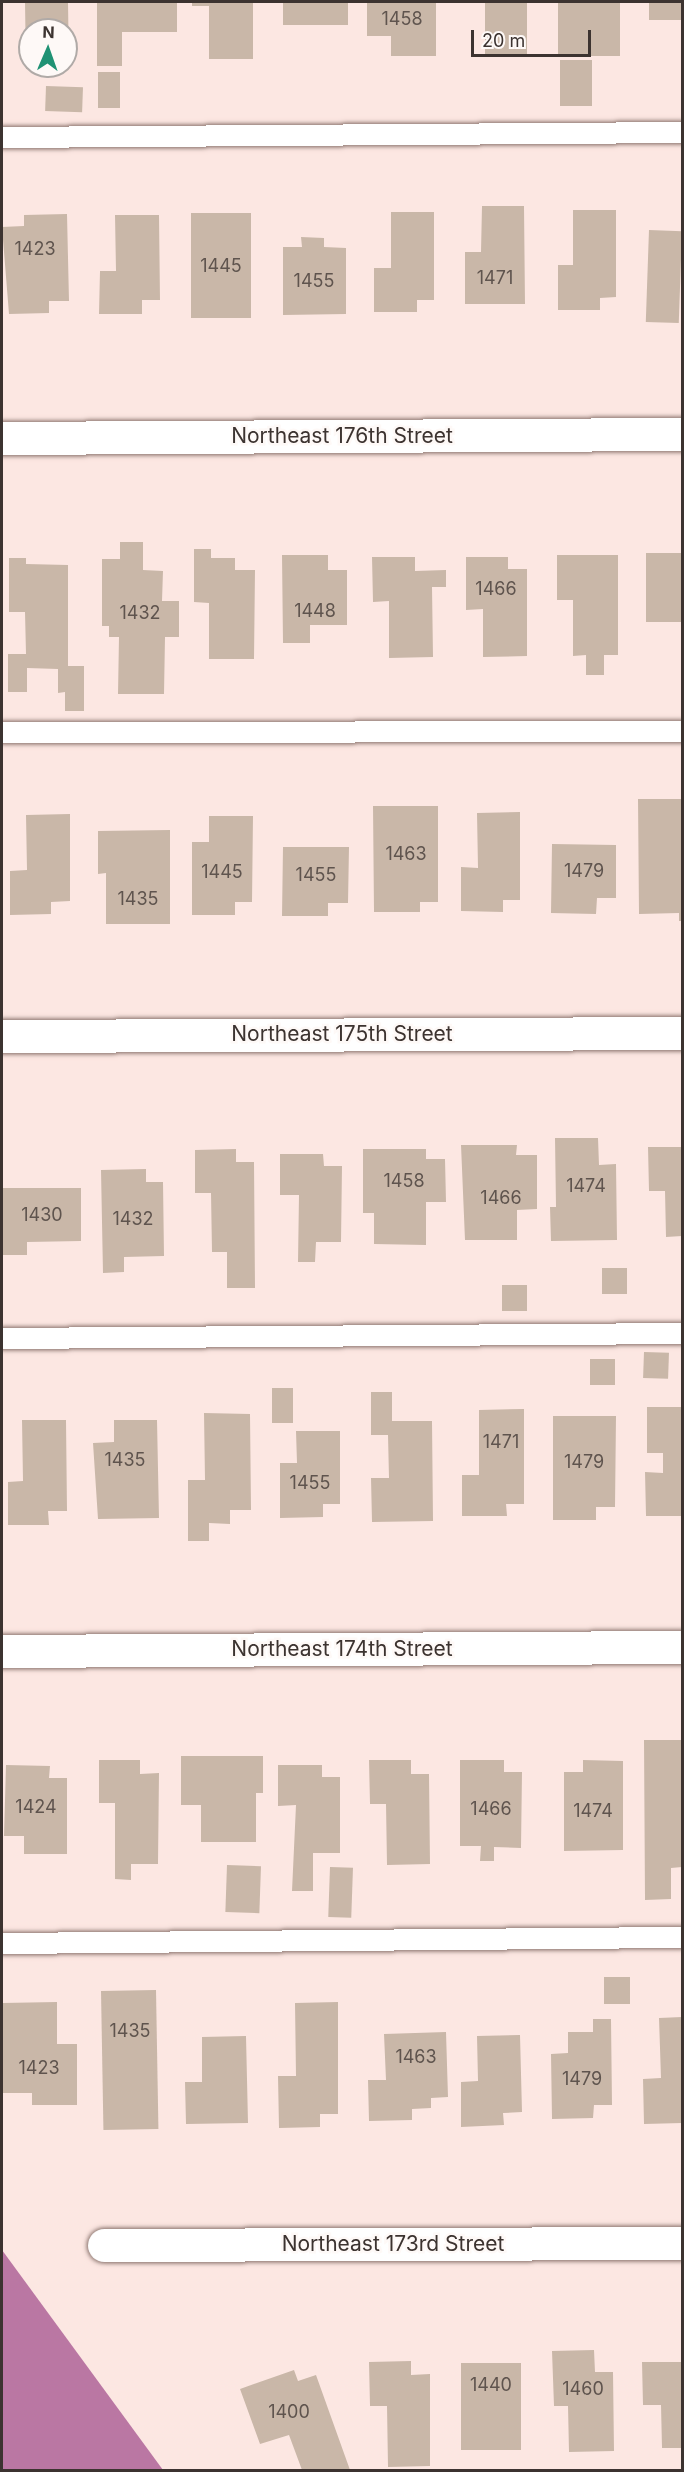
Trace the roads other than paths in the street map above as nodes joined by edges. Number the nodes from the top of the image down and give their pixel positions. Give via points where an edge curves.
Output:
1 (682, 132) edge
2 (2, 137) edge
3 (682, 434) edge
4 (2, 438) edge
5 (682, 731) edge
6 (2, 732) edge
7 (682, 1033) edge
8 (2, 1036) edge
9 (682, 1333) edge
10 (2, 1338) edge
11 (682, 1647) edge
12 (2, 1650) edge
13 (682, 1936) edge
14 (2, 1943) edge
15 (682, 2243) edge
16 (104, 2245) dead end

1 - 2 lane
3 - 4 street, Northeast 176th Street
5 - 6 lane
7 - 8 street, Northeast 175th Street
9 - 10 lane
11 - 12 street, Northeast 174th Street
13 - 14 lane
15 - 16 street, Northeast 173rd Street

